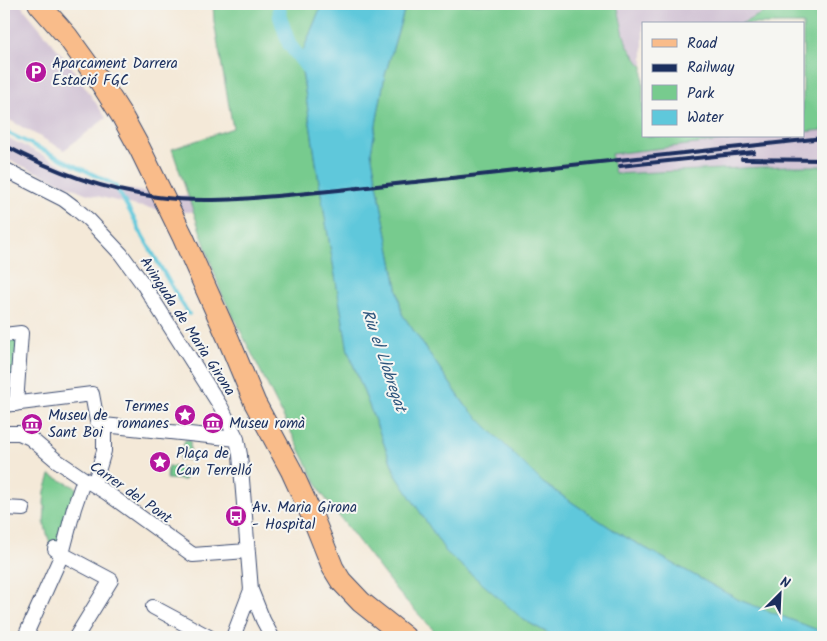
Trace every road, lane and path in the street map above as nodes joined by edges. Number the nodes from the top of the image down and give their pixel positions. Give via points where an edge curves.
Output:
1 (39, 4) edge
2 (4, 169) edge
3 (4, 335) edge
4 (10, 404) edge
5 (104, 426) junction
6 (4, 433) edge
7 (237, 439) junction
8 (89, 482) junction
9 (4, 508) edge
10 (23, 509) dead end
11 (247, 551) junction
12 (59, 552) junction
13 (251, 590) junction
14 (153, 607) dead end
15 (28, 637) edge
16 (76, 637) edge
17 (209, 637) edge
18 (233, 637) edge
19 (272, 637) edge
20 (405, 637) edge

1 - 20 main road via 96,76 140,149 183,237 255,403 313,518 333,568 361,602
2 - 7 street, Avinguda de Maria Girona via 63,199 89,220 121,254 207,383
3 - 4 street via 21,333
4 - 5 street via 92,394 97,420
5 - 7 street
5 - 8 street via 104,451
6 - 8 street, Carrer del Pont via 19,433 30,438
7 - 11 street, Avinguda de Maria Girona
8 - 11 street, Carrer del Pont via 193,556
8 - 12 street via 74,508
9 - 10 street
11 - 13 street, Avinguda de Maria Girona
12 - 15 street
12 - 16 street via 111,580
13 - 18 street
13 - 19 street
14 - 17 street

